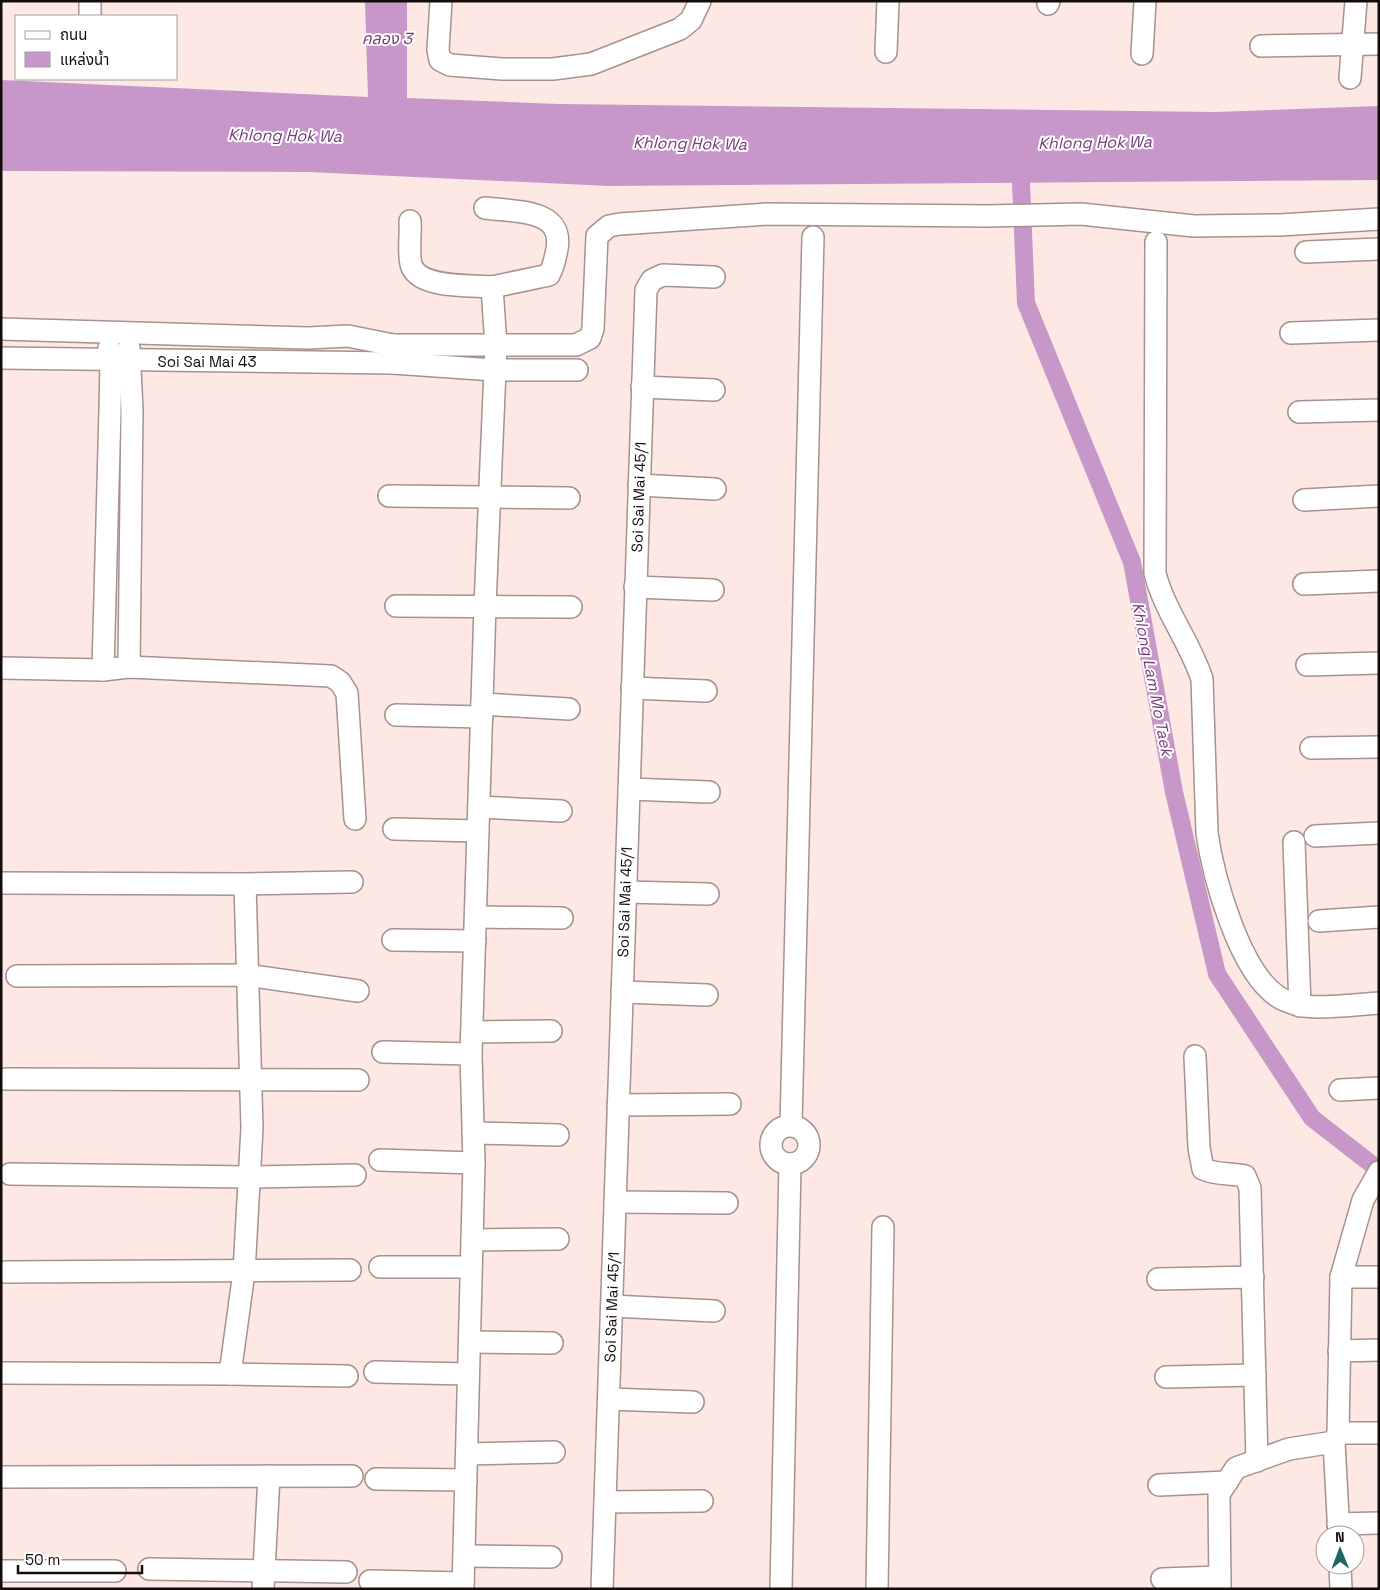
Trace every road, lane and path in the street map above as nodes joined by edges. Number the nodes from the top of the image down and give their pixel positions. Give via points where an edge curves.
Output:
1 (90, 1) edge
2 (441, 1) edge
3 (700, 1) edge
4 (888, 1) edge
5 (1145, 1) edge
6 (1356, 1) edge
7 (90, 15) edge
8 (1379, 44) edge
9 (1351, 45) junction
10 (1261, 46) dead end
11 (886, 52) dead end
12 (1142, 54) dead end
13 (1350, 78) dead end
14 (485, 208) dead end
15 (1379, 219) edge
16 (410, 222) dead end
17 (813, 237) dead end
18 (1156, 242) dead end
19 (1379, 249) edge
20 (1306, 252) dead end
21 (714, 277) dead end
22 (492, 287) junction
23 (1, 329) edge
24 (1379, 330) edge
25 (106, 332) junction
26 (129, 332) junction
27 (1291, 333) dead end
28 (496, 346) junction
29 (393, 354) junction
30 (1, 358) edge
31 (120, 361) junction
32 (494, 370) junction
33 (577, 370) dead end
34 (642, 387) junction
35 (714, 390) dead end
36 (110, 410) junction
37 (132, 410) junction
38 (1379, 410) edge
39 (1299, 412) dead end
40 (639, 486) junction
41 (714, 488) dead end
42 (389, 496) dead end
43 (489, 496) junction
44 (1379, 496) edge
45 (569, 498) dead end
46 (1304, 500) dead end
47 (1379, 581) edge
48 (1304, 584) dead end
49 (636, 587) junction
50 (713, 590) dead end
51 (396, 606) dead end
52 (485, 606) junction
53 (571, 607) dead end
54 (1379, 663) edge
55 (1307, 665) dead end
56 (129, 667) junction
57 (1, 668) edge
58 (103, 670) junction
59 (632, 688) junction
60 (706, 691) dead end
61 (569, 709) dead end
62 (482, 711) junction
63 (396, 715) dead end
64 (1379, 747) edge
65 (1311, 748) dead end
66 (629, 789) junction
67 (709, 792) dead end
68 (479, 807) junction
69 (561, 810) dead end
70 (355, 819) dead end
71 (394, 829) dead end
72 (478, 830) junction
73 (1379, 834) edge
74 (1315, 836) dead end
75 (1294, 842) dead end
76 (352, 882) dead end
77 (1, 883) edge
78 (244, 884) junction
79 (626, 892) junction
80 (708, 894) dead end
81 (476, 917) junction
82 (562, 918) dead end
83 (1379, 918) edge
84 (1320, 921) dead end
85 (393, 940) dead end
86 (474, 941) junction
87 (246, 975) junction
88 (17, 976) dead end
89 (358, 991) dead end
90 (622, 992) junction
91 (707, 995) dead end
92 (1379, 1004) edge
93 (1300, 1006) junction
94 (551, 1031) dead end
95 (472, 1032) junction
96 (383, 1052) dead end
97 (471, 1054) junction
98 (1196, 1056) dead end
99 (6, 1079) dead end
100 (358, 1080) dead end
101 (252, 1082) junction
102 (1379, 1088) edge
103 (1340, 1090) dead end
104 (730, 1104) dead end
105 (618, 1105) junction
106 (473, 1133) junction
107 (558, 1135) dead end
108 (380, 1160) dead end
109 (474, 1163) junction
110 (1379, 1172) edge
111 (10, 1174) dead end
112 (355, 1176) dead end
113 (250, 1177) junction
114 (615, 1202) junction
115 (727, 1203) dead end
116 (883, 1227) dead end
117 (558, 1238) dead end
118 (472, 1240) junction
119 (380, 1267) dead end
120 (471, 1267) junction
121 (350, 1270) dead end
122 (6, 1272) dead end
123 (244, 1272) junction
124 (1254, 1277) junction
125 (1341, 1277) junction
126 (1379, 1278) edge
127 (1158, 1279) dead end
128 (612, 1306) junction
129 (714, 1310) dead end
130 (470, 1342) junction
131 (552, 1343) dead end
132 (1379, 1350) edge
133 (1339, 1351) junction
134 (375, 1372) dead end
135 (1, 1373) edge
136 (230, 1374) junction
137 (468, 1374) junction
138 (1255, 1375) junction
139 (347, 1376) dead end
140 (1166, 1377) dead end
141 (609, 1399) junction
142 (693, 1402) dead end
143 (1379, 1433) edge
144 (1336, 1438) junction
145 (554, 1452) dead end
146 (467, 1454) junction
147 (1257, 1461) junction
148 (269, 1476) junction
149 (352, 1476) dead end
150 (1, 1477) edge
151 (376, 1479) dead end
152 (466, 1480) junction
153 (1227, 1482) junction
154 (1159, 1485) dead end
155 (702, 1501) dead end
156 (605, 1502) junction
157 (1379, 1523) edge
158 (1338, 1525) edge
159 (1365, 1525) edge
160 (464, 1556) junction
161 (551, 1557) dead end
162 (148, 1569) dead end
163 (1, 1571) edge
164 (116, 1571) dead end
165 (346, 1572) dead end
166 (1340, 1575) edge
167 (263, 1580) edge
168 (1162, 1580) dead end
169 (370, 1581) dead end
170 (1220, 1583) edge
171 (463, 1586) edge
172 (602, 1589) edge
173 (781, 1589) edge
174 (877, 1589) edge
175 (1341, 1589) edge

1 - 7 street
2 - 3 street via 440,60 450,66 502,70 591,64 680,29 691,20
4 - 11 street
5 - 12 street
6 - 9 street
8 - 9 street
9 - 10 street
9 - 13 street
14 - 22 street via 540,216 550,220 557,231 553,267 549,275
15 - 28 street via 1194,226 1081,214 767,214 609,226 597,236 590,338 576,345
16 - 22 street via 411,264 415,274 431,282
17 - 173 street via 791,1125 778,1130 771,1141 773,1154 783,1163 790,1164
18 - 93 street via 1155,572 1159,588 1197,662 1202,679 1207,832 1225,909 1241,947 1261,980 1277,996
19 - 20 street
21 - 34 street, Soi Sai Mai 45/1 via 663,275 652,280 646,290
22 - 28 street
23 - 25 street
24 - 27 street
25 - 26 street
25 - 31 street
26 - 29 street via 308,338 348,336
26 - 31 street
28 - 29 street
28 - 32 street
29 - 31 street, Soi Sai Mai 43
29 - 32 street
30 - 31 street, Soi Sai Mai 43
31 - 36 street
31 - 37 street
32 - 33 street
32 - 43 street
34 - 35 street
34 - 40 street, Soi Sai Mai 45/1
36 - 37 street
36 - 58 street
37 - 56 street
38 - 39 street
40 - 41 street
40 - 49 street, Soi Sai Mai 45/1
42 - 43 street
43 - 45 street
43 - 52 street
44 - 46 street
47 - 48 street
49 - 50 street
49 - 59 street, Soi Sai Mai 45/1
51 - 52 street
52 - 53 street
52 - 62 street
54 - 55 street
56 - 58 street
56 - 70 street via 331,676 340,682 347,693
57 - 58 street
59 - 60 street
59 - 66 street, Soi Sai Mai 45/1
61 - 62 street
62 - 63 street
62 - 68 street
64 - 65 street
66 - 67 street
66 - 79 street, Soi Sai Mai 45/1
68 - 69 street
68 - 72 street
71 - 72 street
72 - 81 street
73 - 74 street
75 - 93 street
76 - 78 street
77 - 78 street
78 - 87 street
79 - 80 street
79 - 90 street, Soi Sai Mai 45/1
81 - 82 street
81 - 86 street
83 - 84 street
85 - 86 street
86 - 95 street
87 - 88 street
87 - 89 street
87 - 101 street
90 - 91 street
90 - 105 street, Soi Sai Mai 45/1
92 - 93 street
94 - 95 street
95 - 97 street
96 - 97 street
97 - 106 street
98 - 124 street via 1200,1159 1203,1169 1215,1174 1245,1176 1250,1188
99 - 101 street
100 - 101 street
101 - 113 street
102 - 103 street
104 - 105 street
105 - 114 street, Soi Sai Mai 45/1
106 - 107 street
106 - 109 street
108 - 109 street
109 - 118 street
110 - 125 street via 1363,1200
111 - 113 street
112 - 113 street
113 - 123 street
114 - 115 street
114 - 128 street, Soi Sai Mai 45/1
116 - 174 street
117 - 118 street
118 - 120 street
119 - 120 street
120 - 130 street
121 - 123 street
122 - 123 street
123 - 136 street
124 - 127 street
124 - 138 street
125 - 126 street
125 - 133 street
128 - 129 street
128 - 141 street, Soi Sai Mai 45/1
130 - 131 street
130 - 137 street
132 - 133 street
133 - 144 street
134 - 137 street
135 - 136 street
136 - 139 street
137 - 146 street
138 - 140 street
138 - 147 street
141 - 142 street
141 - 156 street, Soi Sai Mai 45/1
143 - 144 street
144 - 147 street via 1289,1449
144 - 158 street
145 - 146 street
146 - 152 street
147 - 153 street via 1236,1468
148 - 149 street
148 - 150 street
148 - 167 street
151 - 152 street
152 - 160 street
153 - 154 street
153 - 170 street via 1219,1494
155 - 156 street
156 - 172 street, Soi Sai Mai 45/1
157 - 159 street
160 - 161 street
160 - 171 street
162 - 167 street
163 - 164 street
165 - 167 street
166 - 175 street
168 - 170 street
169 - 171 street

